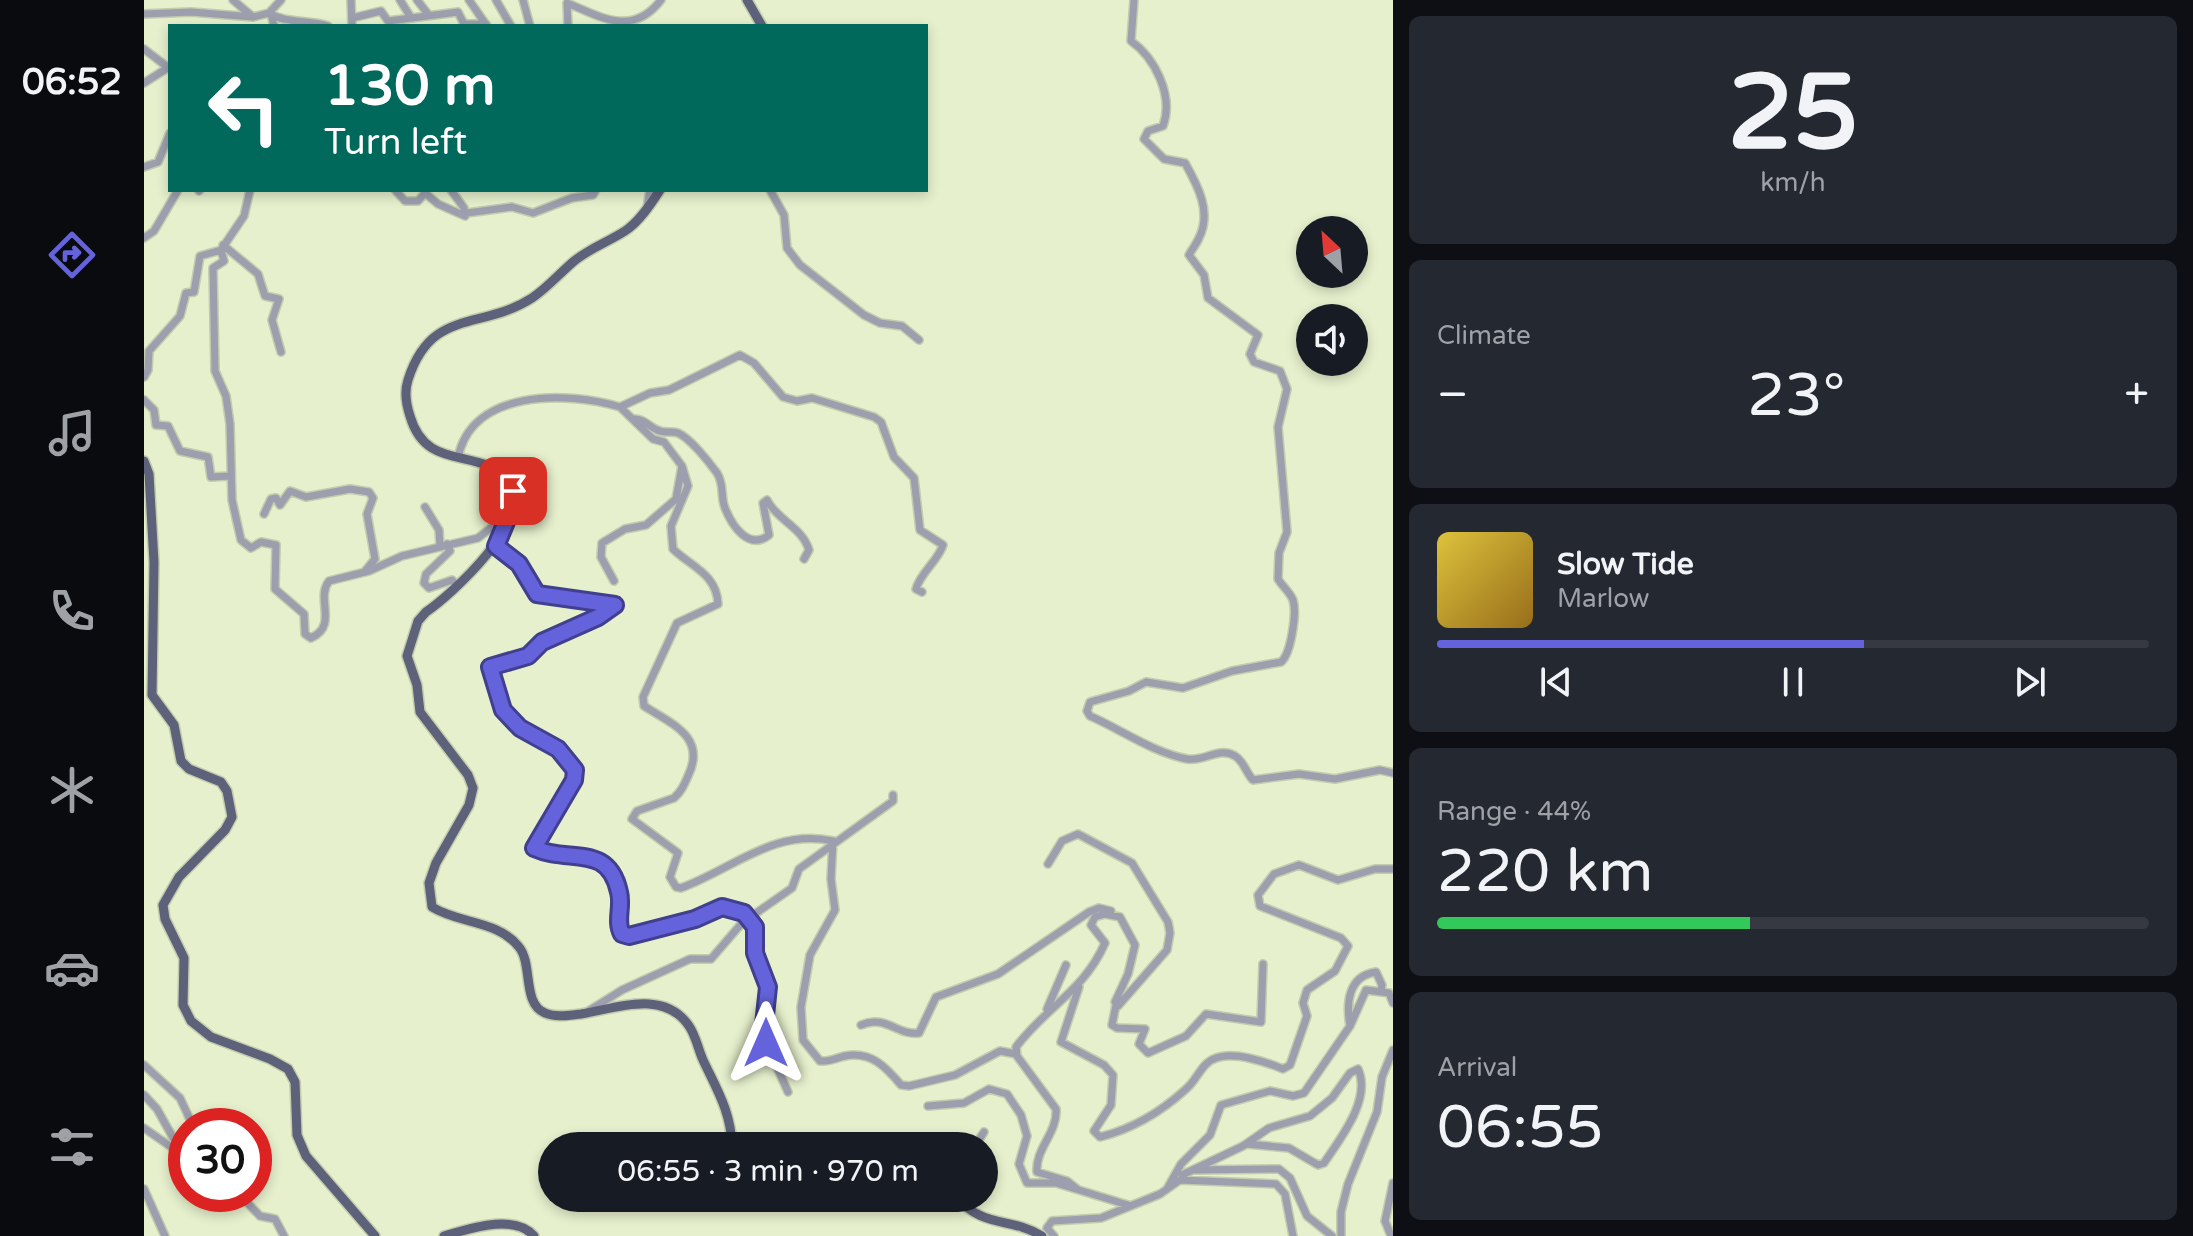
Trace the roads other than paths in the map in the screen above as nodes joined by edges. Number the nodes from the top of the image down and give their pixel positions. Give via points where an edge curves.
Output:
1 (233, 0) edge
2 (281, 0) edge
3 (351, 0) edge
4 (400, 0) edge
5 (417, 0) edge
6 (469, 0) edge
7 (496, 0) edge
8 (523, 0) edge
9 (661, 0) edge
10 (747, 0) edge
11 (1134, 0) edge
12 (270, 13) junction
13 (144, 14) edge
14 (428, 14) junction
15 (410, 16) junction
16 (254, 22) edge
17 (352, 22) edge
18 (294, 23) edge
19 (273, 24) edge
20 (463, 24) edge
21 (486, 24) edge
22 (510, 24) edge
23 (529, 24) edge
24 (568, 24) edge
25 (761, 24) edge
26 (144, 49) edge
27 (168, 67) edge
28 (168, 69) edge
29 (144, 83) edge
30 (168, 138) edge
31 (144, 167) edge
32 (177, 192) edge
33 (250, 192) edge
34 (397, 192) edge
35 (452, 192) edge
36 (595, 192) edge
37 (650, 192) edge
38 (658, 192) edge
39 (771, 192) edge
40 (647, 207) junction
41 (467, 213) junction
42 (144, 238) edge
43 (222, 248) junction
44 (919, 340) dead end
45 (281, 352) dead end
46 (144, 377) edge
47 (144, 400) edge
48 (620, 407) junction
49 (633, 419) junction
50 (458, 458) junction
51 (144, 461) edge
52 (682, 466) junction
53 (230, 476) junction
54 (425, 507) dead end
55 (510, 513) junction
56 (264, 514) dead end
57 (443, 545) junction
58 (496, 546) junction
59 (804, 559) dead end
60 (364, 572) junction
61 (614, 581) dead end
62 (457, 586) junction
63 (922, 592) dead end
64 (1393, 773) edge
65 (893, 795) dead end
66 (833, 841) junction
67 (1048, 864) dead end
68 (1393, 869) edge
69 (1116, 915) junction
70 (750, 918) junction
71 (1263, 964) dead end
72 (1066, 965) dead end
73 (1079, 987) junction
74 (1381, 991) junction
75 (1393, 1003) edge
76 (1116, 1005) junction
77 (1046, 1011) junction
78 (586, 1013) junction
79 (861, 1025) dead end
80 (1350, 1026) junction
81 (1393, 1050) edge
82 (1016, 1054) junction
83 (144, 1065) edge
84 (788, 1092) dead end
85 (144, 1095) edge
86 (928, 1106) dead end
87 (185, 1108) edge
88 (144, 1128) edge
89 (168, 1128) edge
90 (730, 1132) edge
91 (1247, 1144) junction
92 (168, 1146) edge
93 (1182, 1175) junction
94 (1172, 1181) junction
95 (1393, 1183) edge
96 (144, 1189) edge
97 (1077, 1189) junction
98 (1167, 1189) junction
99 (1128, 1205) junction
100 (256, 1212) edge
101 (974, 1212) edge
102 (165, 1236) edge
103 (284, 1236) edge
104 (375, 1236) edge
105 (444, 1236) edge
106 (534, 1236) edge
107 (1042, 1236) edge
108 (1054, 1236) edge
109 (1293, 1236) edge
110 (1332, 1236) edge
111 (1341, 1236) edge
112 (1391, 1236) edge

1 - 16 street
2 - 12 street
3 - 17 street
4 - 15 street
5 - 14 street
6 - 21 street
7 - 22 street
8 - 23 street
9 - 24 street via 635,18 618,22 567,3
10 - 25 main road
11 - 64 street via 1131,41 1147,53 1164,87 1167,107 1163,126 1148,131 1144,139 1164,159 1185,163 1201,195 1204,218 1191,261 1204,275 1208,298 1258,335 1250,354 1254,362 1280,371 1286,383 1278,427 1287,532 1278,579 1293,598 1294,613 1291,650 1281,662 1239,669 1183,688 1146,682 1100,696 1087,711 1175,756 1198,760 1231,753 1253,780
12 - 16 street
12 - 18 street
12 - 19 street
13 - 16 street via 191,12
14 - 15 street
14 - 20 street via 458,12
15 - 17 street via 388,21 381,11
26 - 27 street
28 - 29 street
30 - 31 street via 158,162
32 - 42 street via 154,231
33 - 43 street via 244,216
34 - 41 street via 405,201 416,202 425,193 455,213
35 - 41 street
36 - 41 street via 533,213 512,207
37 - 40 street
38 - 40 main road
39 - 44 street via 784,215 785,242 796,260 864,315 902,326
40 - 50 main road via 627,229 574,261 531,299 452,324 432,336 408,380 407,404 422,442
43 - 45 street via 258,274 265,296 279,299 272,327
43 - 46 street via 200,256 194,292 186,293 180,316 152,345
43 - 53 street via 224,261 213,268 212,320 215,371 226,396 230,429
47 - 53 street via 154,410 156,425 169,427 180,451 208,457 211,477
48 - 49 street
48 - 50 street via 594,399 547,398 502,407 473,423
48 - 63 street via 682,385 737,355 754,363 783,397 812,398 878,419 890,451 914,478 920,530 943,545 918,581 916,589
49 - 52 street via 653,439 664,442
49 - 59 street via 679,433 707,462 723,486 724,508 747,538 769,535 766,499 777,516 802,535 809,550
50 - 55 main road via 477,462 510,484
51 - 104 main road via 154,562 152,695 174,725 181,761 221,782 232,817 169,889 163,905 184,958 183,1005 191,1021 211,1037 288,1069 295,1082 297,1135 306,1156
52 - 61 street via 676,499 659,517 602,543 600,553
52 - 66 street via 688,486 671,526 673,549 698,564 718,604 677,623 643,697 644,706 688,739 694,763 674,798 637,811 632,819 678,853 670,877 681,888 760,847
53 - 60 street via 241,540 251,548 261,542 276,545 275,589 304,614 308,637 321,632 326,623 327,583
54 - 57 street
55 - 57 street via 483,536
55 - 58 main road
56 - 60 street via 271,499 280,505 290,491 306,497 352,489 369,492 375,559
57 - 60 street
57 - 62 street via 450,551 426,574 424,583 429,588 452,580
58 - 62 main road
58 - 70 street via 519,564 540,595 615,605 542,642 528,656 490,667 503,710 520,728 558,749 575,770 534,848 566,858 593,856 605,864 620,893 622,934 695,919 722,907
62 - 78 main road via 418,621 407,656 422,719 473,788 429,883 432,907 499,931 517,944 538,1010 547,1015
65 - 66 street via 893,801
66 - 70 street via 799,869 792,888
66 - 82 street via 835,910 810,955 801,1007 803,1040 812,1052 823,1062 847,1056 873,1059 909,1086 955,1075 1000,1051
67 - 76 street via 1062,841 1081,835 1132,863 1168,922 1167,950
68 - 73 street via 1338,880 1299,865 1274,874 1258,895 1260,906 1341,938 1348,946 1338,969 1307,990 1307,1016 1290,1065 1283,1069 1219,1057 1205,1063 1187,1088 1142,1121 1100,1137 1094,1131 1111,1105 1113,1075 1061,1042
69 - 73 street via 1092,920 1105,943
69 - 76 street via 1135,945
69 - 79 street via 1094,909 998,974 936,997 919,1033 882,1021
70 - 78 street via 711,959 690,959
70 - 84 street via 768,987 766,1043
71 - 76 street via 1261,1022 1206,1014 1186,1036 1148,1053 1139,1044 1145,1029 1112,1025
72 - 77 street
73 - 77 street
74 - 75 street via 1390,994
74 - 80 street via 1363,992
74 - 80 street via 1376,972 1360,980 1346,1003
77 - 82 street via 1018,1044
78 - 90 main road via 658,1003 678,1014 689,1025 728,1110
80 - 94 street via 1304,1093 1264,1092 1221,1105 1210,1135
81 - 111 street via 1377,1112 1348,1184
82 - 97 street via 1056,1109 1037,1172
83 - 87 street
85 - 89 street
86 - 97 street via 964,1103 989,1089 1000,1090 1014,1102 1027,1136 1019,1164 1025,1180
88 - 92 street
91 - 91 street via 1269,1128 1316,1112 1358,1069 1361,1099 1324,1163 1318,1165 1289,1148
91 - 93 street
93 - 94 street
93 - 110 street via 1207,1168 1279,1169 1290,1178 1307,1216
94 - 98 street
95 - 112 street via 1385,1221
96 - 102 street
97 - 99 street
98 - 99 street
98 - 109 street via 1186,1179 1272,1182 1285,1194
99 - 108 street via 1101,1218 1052,1221 1047,1228
100 - 103 street via 275,1219
101 - 107 main road
105 - 106 main road via 504,1225

